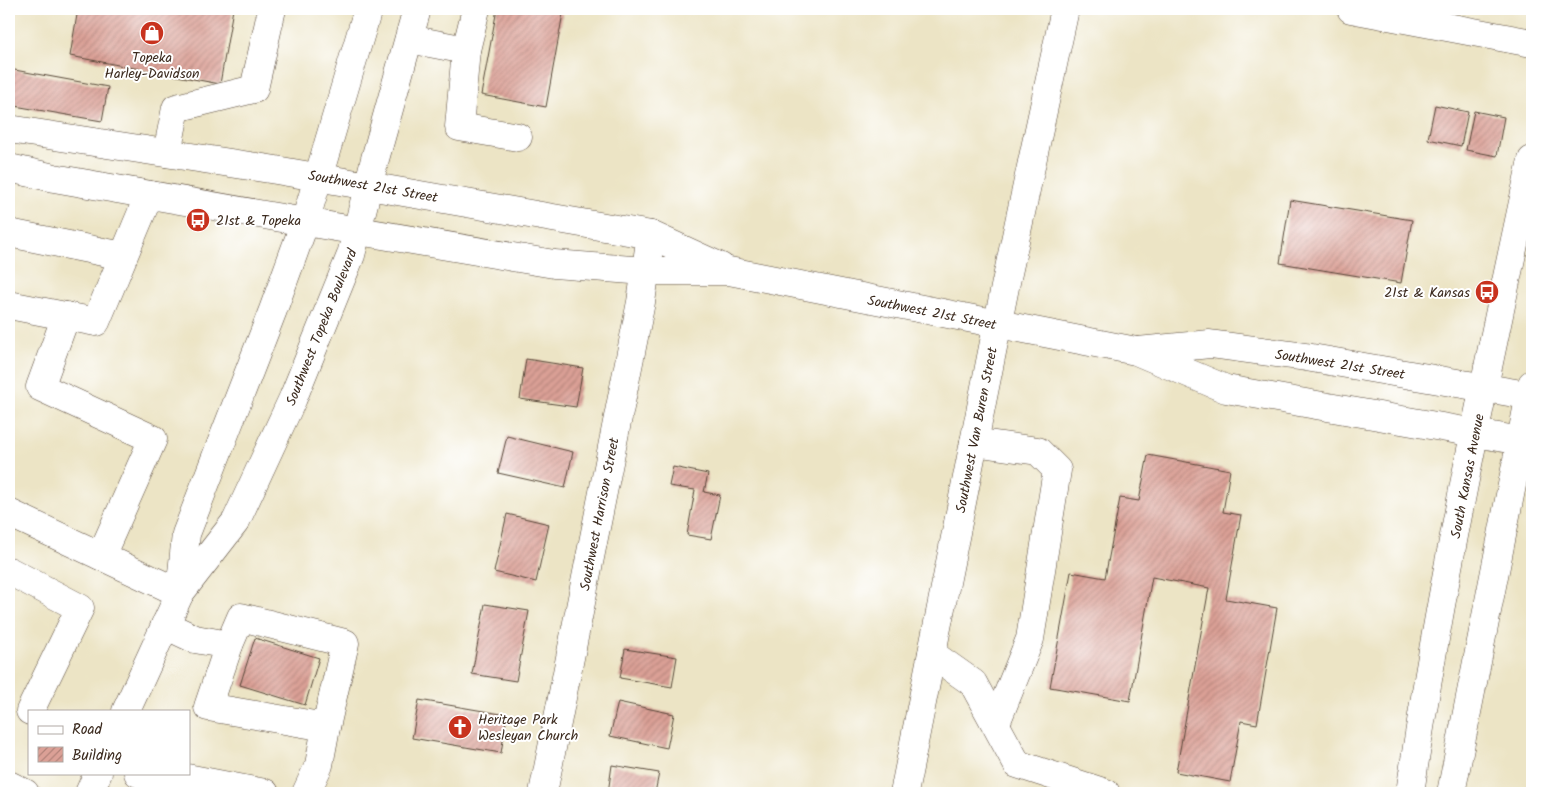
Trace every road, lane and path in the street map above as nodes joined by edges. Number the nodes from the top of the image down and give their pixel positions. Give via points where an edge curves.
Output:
1 (272, 9) edge
2 (368, 9) edge
3 (417, 9) edge
4 (476, 9) edge
5 (1065, 9) edge
6 (1366, 10) edge
7 (409, 39) junction
8 (1532, 43) edge
9 (466, 50) junction
10 (9, 130) edge
11 (518, 137) dead end
12 (167, 153) junction
13 (1532, 160) edge
14 (9, 168) edge
15 (319, 177) junction
16 (368, 185) junction
17 (149, 195) junction
18 (305, 222) junction
19 (357, 231) junction
20 (9, 234) edge
21 (650, 235) junction
22 (123, 256) junction
23 (645, 271) junction
24 (729, 271) junction
25 (9, 305) edge
26 (66, 316) junction
27 (997, 325) junction
28 (1136, 351) junction
29 (1484, 388) junction
30 (1531, 392) edge
31 (1475, 433) junction
32 (974, 442) junction
33 (1527, 442) edge
34 (9, 513) edge
35 (101, 556) junction
36 (9, 571) edge
37 (180, 593) junction
38 (165, 625) junction
39 (229, 645) junction
40 (932, 654) junction
41 (9, 706) edge
42 (30, 710) edge
43 (126, 710) edge
44 (28, 714) edge
45 (996, 723) junction
46 (326, 727) junction
47 (98, 774) edge
48 (141, 774) edge
49 (9, 785) edge
50 (184, 791) edge
51 (25, 793) edge
52 (89, 793) edge
53 (265, 793) edge
54 (306, 793) edge
55 (543, 793) edge
56 (904, 793) edge
57 (1106, 793) edge
58 (1410, 793) edge
59 (1451, 793) edge

1 - 12 main road via 254,89 176,108
2 - 15 main road, Southwest Topeka Boulevard
3 - 7 main road, Southwest Topeka Boulevard
4 - 9 main road
5 - 27 main road, Southwest Van Buren Street
6 - 8 main road
7 - 9 main road
7 - 16 main road, Southwest Topeka Boulevard
9 - 11 main road via 459,127
10 - 12 main road, Southwest 21st Street
12 - 15 main road, Southwest 21st Street
13 - 29 main road, South Kansas Avenue
14 - 17 main road, Southwest 21st Street
15 - 16 main road, Southwest 21st Street
15 - 18 main road, Southwest Topeka Boulevard
16 - 19 main road, Southwest Topeka Boulevard
16 - 21 main road, Southwest 21st Street
17 - 18 main road, Southwest 21st Street
17 - 22 main road
18 - 19 main road, Southwest 21st Street
18 - 37 main road, Southwest Topeka Boulevard via 186,534
19 - 23 main road, Southwest 21st Street via 554,264
19 - 37 main road, Southwest Topeka Boulevard via 351,255 294,398 236,521
20 - 22 main road
21 - 23 main road, Southwest Harrison Street
21 - 24 main road, Southwest 21st Street
22 - 26 main road via 96,322
23 - 24 main road, Southwest 21st Street
23 - 55 main road, Southwest Harrison Street
24 - 27 main road, Southwest 21st Street
25 - 26 main road
26 - 35 main road via 40,387 153,439
27 - 28 main road, Southwest 21st Street
27 - 32 main road, Southwest Van Buren Street
28 - 29 main road, Southwest 21st Street via 1210,344
28 - 31 main road, Southwest 21st Street via 1226,390
29 - 30 main road, Southwest 21st Street
29 - 31 main road, South Kansas Avenue
30 - 33 main road
31 - 33 main road, Southwest 21st Street
31 - 58 main road, South Kansas Avenue via 1425,690
32 - 40 main road, Southwest Van Buren Street
32 - 45 main road via 1038,451 1057,470 1030,639
33 - 59 main road
34 - 35 main road
35 - 37 main road
36 - 42 main road via 80,608
37 - 38 main road, Southwest Topeka Boulevard
38 - 39 main road via 195,639
38 - 43 main road, Southwest Topeka Boulevard
39 - 46 main road via 208,706
39 - 46 main road via 241,617 345,643
40 - 45 main road via 974,683
40 - 56 main road, Southwest Van Buren Street
41 - 44 main road
45 - 57 main road via 1017,764
46 - 54 main road via 319,765
47 - 52 main road
48 - 50 main road
49 - 51 main road
50 - 53 main road via 187,778

